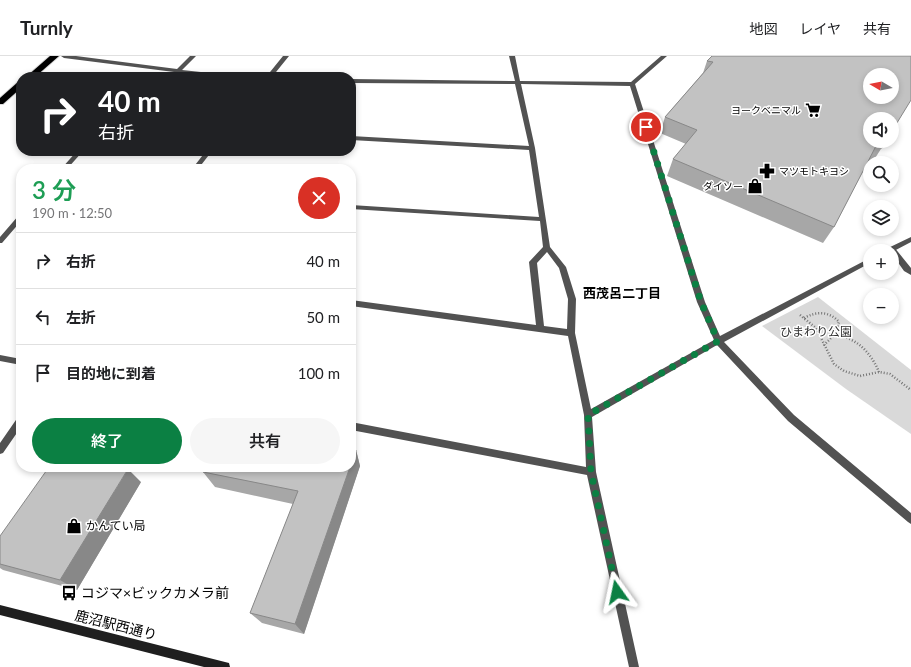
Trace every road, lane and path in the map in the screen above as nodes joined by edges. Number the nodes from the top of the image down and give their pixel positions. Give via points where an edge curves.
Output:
1 (55, 56) edge
2 (64, 56) edge
3 (193, 56) edge
4 (286, 56) edge
5 (512, 56) edge
6 (664, 56) edge
7 (179, 71) junction
8 (36, 72) edge
9 (187, 72) edge
10 (272, 72) edge
11 (356, 81) edge
12 (518, 82) junction
13 (632, 84) junction
14 (16, 88) edge
15 (0, 102) edge
16 (356, 138) edge
17 (532, 148) junction
18 (76, 156) edge
19 (205, 156) edge
20 (68, 164) edge
21 (199, 164) edge
22 (356, 207) edge
23 (543, 219) junction
24 (16, 223) edge
25 (911, 239) edge
26 (0, 241) edge
27 (899, 245) edge
28 (547, 248) junction
29 (899, 260) edge
30 (863, 264) edge
31 (911, 272) edge
32 (356, 304) edge
33 (787, 305) junction
34 (804, 318) junction
35 (540, 328) junction
36 (571, 333) junction
37 (835, 334) junction
38 (718, 341) junction
39 (824, 345) junction
40 (0, 358) edge
41 (16, 361) edge
42 (879, 372) junction
43 (911, 390) edge
44 (588, 415) junction
45 (16, 427) edge
46 (356, 427) edge
47 (0, 450) edge
48 (591, 472) junction
49 (911, 519) edge
50 (0, 610) edge
51 (225, 667) edge
52 (634, 667) edge

1 - 8 highway
2 - 7 street
3 - 7 street
4 - 10 street
5 - 12 street
6 - 13 street
7 - 9 street
11 - 12 street
12 - 13 street
12 - 17 street
13 - 38 street via 701,302
14 - 15 highway
16 - 17 street
17 - 23 street
18 - 20 street
19 - 21 street
22 - 23 street
23 - 28 street
24 - 26 street
25 - 27 street
28 - 35 street via 533,262
28 - 36 street via 562,266 572,299
29 - 31 street
30 - 33 street
32 - 35 street
33 - 34 path
33 - 38 street
34 - 37 path via 812,312 819,311 833,315 839,322
34 - 39 path via 816,328
35 - 36 street
36 - 44 street
37 - 39 path
37 - 42 path via 859,343 872,358
38 - 44 street
38 - 49 street via 791,418
39 - 42 path via 834,364 844,372 860,376
40 - 41 street
42 - 43 path via 890,374
44 - 48 street
45 - 47 street
46 - 48 street
48 - 52 street
50 - 51 street, 鹿沼駅西通り

